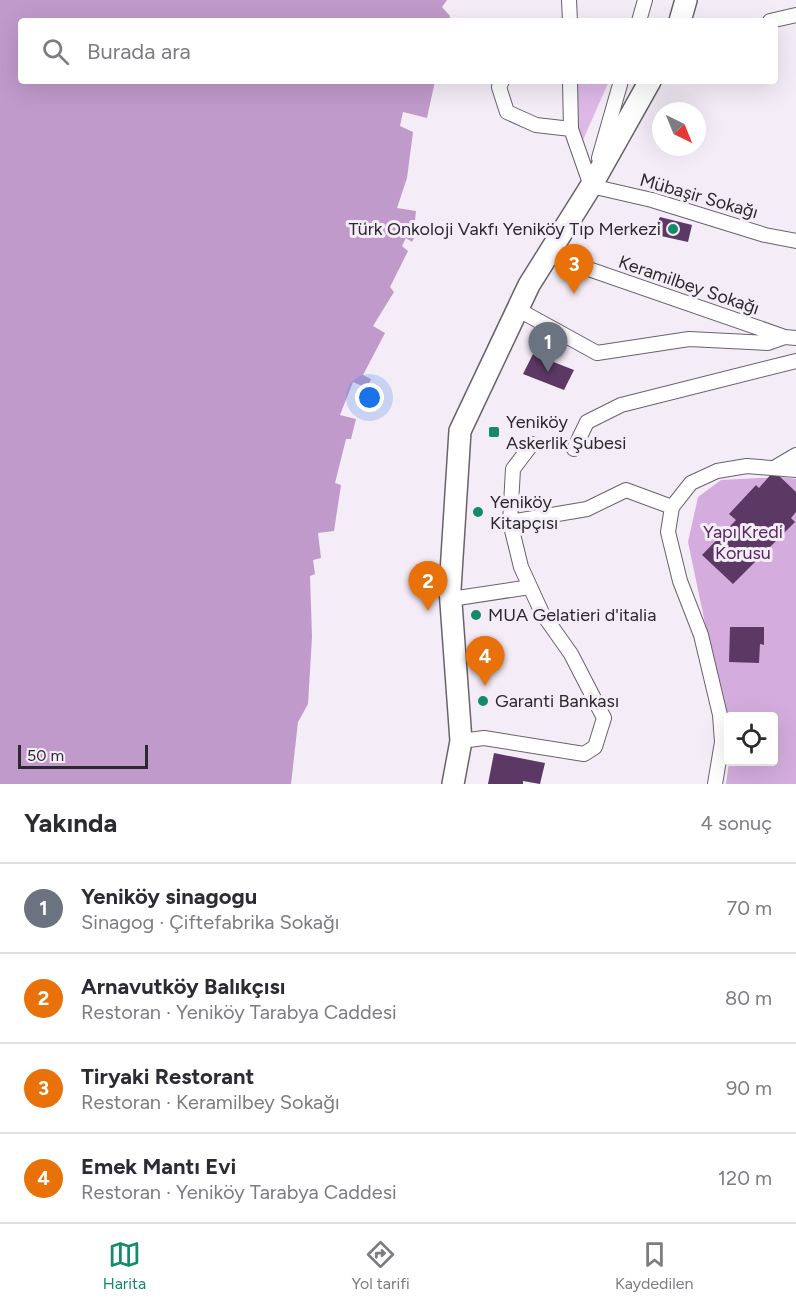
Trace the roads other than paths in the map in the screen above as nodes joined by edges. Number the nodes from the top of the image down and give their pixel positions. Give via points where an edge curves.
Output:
1 (569, 0) edge
2 (645, 0) edge
3 (686, 0) edge
4 (796, 15) edge
5 (570, 18) edge
6 (640, 18) edge
7 (681, 18) edge
8 (778, 19) edge
9 (501, 84) edge
10 (570, 84) edge
11 (620, 84) edge
12 (648, 84) edge
13 (571, 129) junction
14 (591, 186) junction
15 (796, 241) edge
16 (548, 255) junction
17 (517, 309) junction
18 (790, 338) edge
19 (796, 362) edge
20 (532, 444) dead end
21 (573, 449) dead end
22 (796, 455) edge
23 (774, 468) junction
24 (796, 470) edge
25 (672, 507) junction
26 (510, 522) junction
27 (530, 587) junction
28 (450, 599) junction
29 (461, 741) junction
30 (453, 784) edge
31 (715, 784) edge

1 - 5 street
2 - 6 street
3 - 7 main road
4 - 8 street
9 - 13 street via 507,112 536,125
10 - 13 street
11 - 14 street
12 - 14 main road
13 - 14 street
14 - 15 street, Mübaşir Sokağı
14 - 16 main road
16 - 17 main road
16 - 18 street, Keramilbey Sokağı
17 - 18 street via 597,353 689,339 768,343
17 - 28 main road via 459,431
19 - 21 street via 621,405 586,422
20 - 26 street via 513,469
22 - 23 street
23 - 24 street
23 - 25 street via 747,466 717,471 690,483
25 - 26 street via 626,490 587,509
25 - 31 street via 668,532 680,581 701,635 720,715 722,742
26 - 27 street
27 - 28 street
27 - 29 street via 604,718 595,747 584,754 484,738
28 - 29 main road
29 - 30 main road

